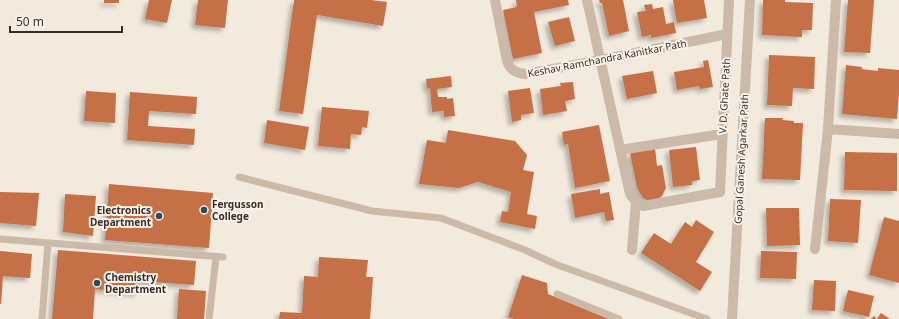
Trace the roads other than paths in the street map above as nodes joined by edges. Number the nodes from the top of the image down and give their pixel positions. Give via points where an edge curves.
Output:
1 (495, 0) edge
2 (587, 0) edge
3 (729, 0) edge
4 (750, 0) edge
5 (836, 0) edge
6 (727, 34) junction
7 (601, 60) junction
8 (828, 129) junction
9 (722, 134) junction
10 (899, 134) edge
11 (620, 150) junction
12 (239, 177) dead end
13 (636, 202) junction
14 (0, 239) edge
15 (48, 243) junction
16 (815, 248) dead end
17 (632, 250) dead end
18 (216, 257) junction
19 (224, 257) dead end
20 (557, 294) dead end
21 (42, 319) edge
22 (209, 319) edge
23 (619, 319) edge
24 (707, 319) edge
25 (732, 319) edge

1 - 7 street, Keshav Ramchandra Kanitkar Path via 507,61 513,71 526,74
2 - 7 street
3 - 6 street, V. D. Ghate Path
4 - 25 street, Gopal Ganesh Agarkar Path
5 - 8 street
6 - 7 street, Keshav Ramchandra Kanitkar Path
6 - 9 street, V. D. Ghate Path
7 - 11 street
8 - 10 street
8 - 16 street
9 - 11 street
9 - 13 street, V. D. Ghate Path via 720,192 643,206
11 - 13 street via 630,194
12 - 24 lane via 372,211 441,218 555,264
13 - 17 street
14 - 15 lane
15 - 18 lane
15 - 21 lane
18 - 19 lane
18 - 22 lane
20 - 23 lane

